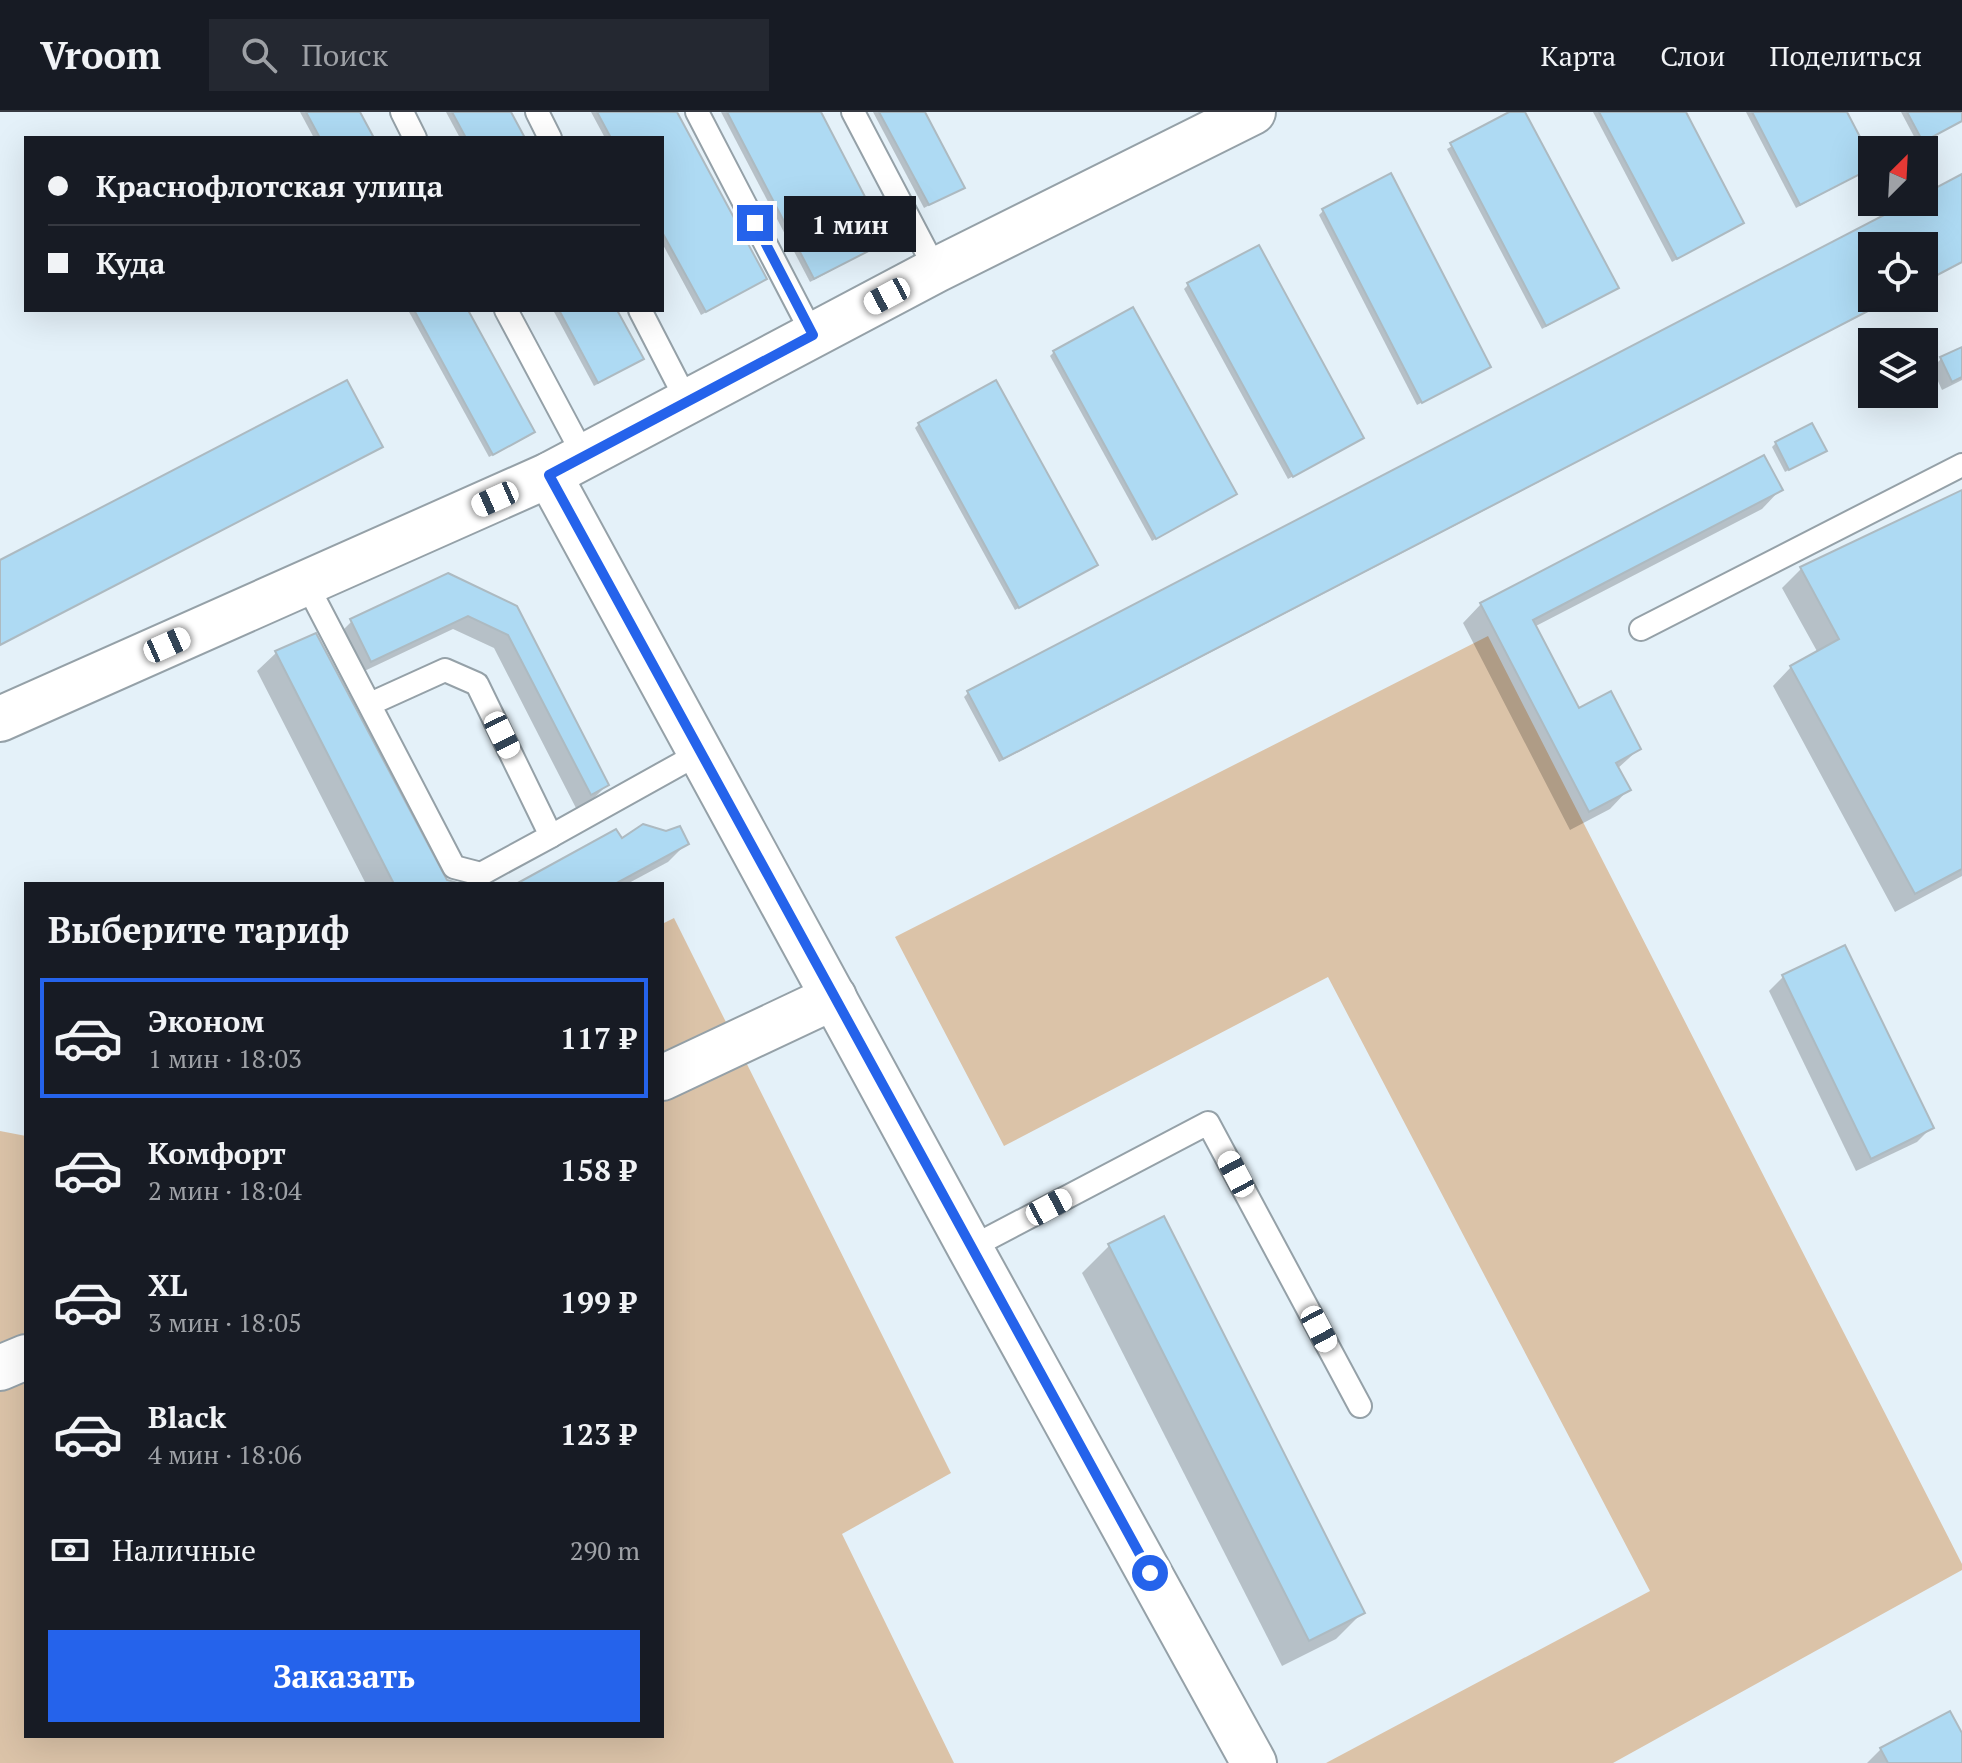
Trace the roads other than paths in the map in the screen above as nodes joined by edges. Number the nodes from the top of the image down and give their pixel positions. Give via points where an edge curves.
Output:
1 (402, 112) edge
2 (537, 112) edge
3 (697, 112) edge
4 (853, 112) edge
5 (1253, 112) edge
6 (414, 136) edge
7 (549, 136) edge
8 (936, 270) junction
9 (507, 312) edge
10 (641, 312) edge
11 (813, 335) junction
12 (687, 401) junction
13 (1962, 465) edge
14 (567, 466) junction
15 (306, 583) junction
16 (1641, 629) dead end
17 (370, 704) junction
18 (0, 719) edge
19 (700, 753) junction
20 (551, 836) junction
21 (834, 997) junction
22 (664, 1077) edge
23 (970, 1248) junction
24 (24, 1358) edge
25 (0, 1368) edge
26 (1360, 1406) dead end
27 (1254, 1763) edge

1 - 6 lane
2 - 7 lane
3 - 11 lane
4 - 8 lane
5 - 8 street
8 - 11 street
9 - 14 lane
10 - 12 lane
11 - 12 street
12 - 14 street
13 - 16 lane
14 - 15 street
14 - 19 street
15 - 17 lane
15 - 18 street
17 - 20 lane via 445,670 477,684
17 - 20 lane via 454,867 481,874
19 - 20 lane
19 - 21 street
21 - 22 street
21 - 23 street
23 - 26 lane via 1208,1123
23 - 27 street
24 - 25 street

